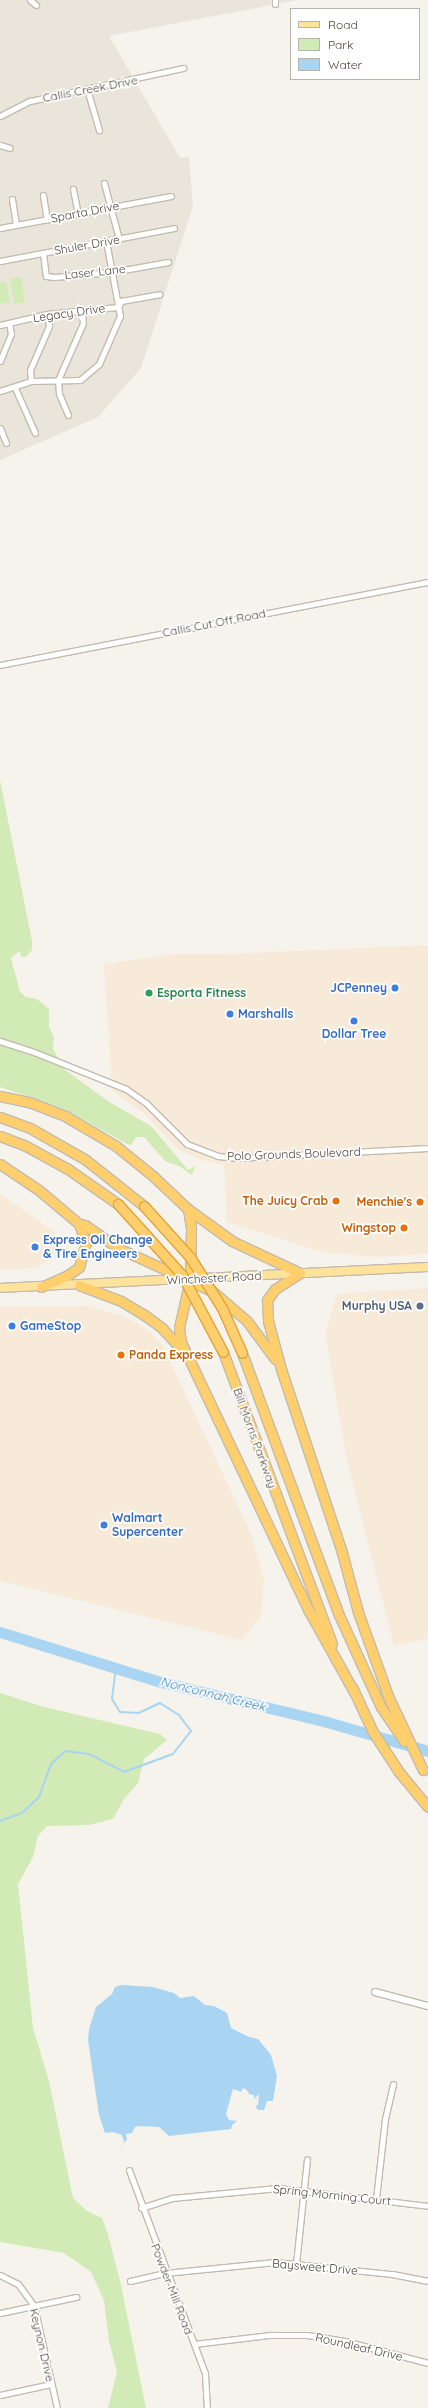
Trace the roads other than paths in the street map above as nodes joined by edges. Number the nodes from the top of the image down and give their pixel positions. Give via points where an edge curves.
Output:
1 (30, 0) edge
2 (36, 5) dead end
3 (183, 68) dead end
4 (87, 89) junction
5 (0, 116) edge
6 (99, 130) dead end
7 (0, 145) edge
8 (10, 148) dead end
9 (104, 183) dead end
10 (73, 189) dead end
11 (43, 195) dead end
12 (171, 196) dead end
13 (12, 199) dead end
14 (111, 207) junction
15 (78, 214) junction
16 (46, 220) junction
17 (16, 225) junction
18 (0, 228) edge
19 (174, 228) dead end
20 (118, 239) junction
21 (106, 241) junction
22 (43, 253) junction
23 (0, 261) edge
24 (168, 262) dead end
25 (112, 272) junction
26 (159, 294) dead end
27 (118, 307) junction
28 (82, 311) junction
29 (47, 314) junction
30 (9, 323) junction
31 (0, 325) edge
32 (0, 361) edge
33 (58, 380) junction
34 (32, 381) junction
35 (15, 388) junction
36 (0, 391) edge
37 (68, 415) dead end
38 (0, 428) edge
39 (35, 433) dead end
40 (6, 443) dead end
41 (428, 582) edge
42 (0, 666) edge
43 (0, 1041) edge
44 (0, 1096) edge
45 (0, 1117) edge
46 (0, 1136) edge
47 (428, 1148) edge
48 (0, 1164) edge
49 (188, 1209) junction
50 (79, 1224) junction
51 (428, 1268) edge
52 (300, 1273) junction
53 (190, 1279) junction
54 (80, 1285) junction
55 (41, 1287) junction
56 (0, 1288) edge
57 (191, 1362) junction
58 (280, 1369) junction
59 (354, 1692) junction
60 (425, 1773) edge
61 (428, 1807) edge
62 (375, 1992) dead end
63 (428, 2006) edge
64 (393, 2084) dead end
65 (307, 2160) dead end
66 (129, 2170) dead end
67 (304, 2191) junction
68 (376, 2199) junction
69 (428, 2206) edge
70 (141, 2208) junction
71 (296, 2264) junction
72 (166, 2273) junction
73 (0, 2275) edge
74 (130, 2281) dead end
75 (428, 2281) edge
76 (76, 2297) dead end
77 (34, 2306) junction
78 (0, 2313) edge
79 (194, 2344) junction
80 (428, 2363) edge
81 (51, 2384) junction
82 (0, 2395) edge
83 (57, 2408) edge
84 (207, 2408) edge

1 - 2 street
3 - 4 street, Callis Creek Drive
4 - 5 street, Callis Creek Drive via 30,101
4 - 6 street
7 - 8 street
9 - 14 street
10 - 15 street
11 - 16 street
12 - 14 street, Sparta Drive
13 - 17 street
14 - 15 street, Sparta Drive
14 - 20 street
15 - 16 street, Sparta Drive
16 - 17 street, Sparta Drive
17 - 18 street, Sparta Drive
19 - 20 street, Shuler Drive
20 - 21 street, Shuler Drive
21 - 22 street, Shuler Drive
21 - 25 street
22 - 23 street, Shuler Drive
22 - 25 street, Laser Lane via 46,276
24 - 25 street, Laser Lane
25 - 27 street
26 - 27 street, Legacy Drive via 121,301
27 - 28 street, Legacy Drive
27 - 33 street via 120,316 99,364 80,380
28 - 29 street, Legacy Drive
28 - 33 street via 83,323
29 - 30 street, Legacy Drive
29 - 34 street via 49,326 30,370
30 - 31 street, Legacy Drive
30 - 32 street via 11,334
33 - 34 street
33 - 37 street via 59,394
34 - 35 street
35 - 36 street
35 - 39 street
38 - 40 street
41 - 42 street, Callis Cut Off Road
43 - 47 street, Polo Grounds Boulevard via 126,1089 150,1107 187,1144 218,1156 236,1158
44 - 49 highway via 29,1102 64,1116 116,1146
45 - 60 highway, Bill Morris Parkway, bridge via 30,1128 86,1160 144,1206 190,1257 222,1308 242,1353 338,1615 381,1707
46 - 59 highway, Bill Morris Parkway, bridge via 24,1145 68,1169 118,1204 182,1276 223,1352 302,1567
48 - 50 highway via 40,1191
49 - 52 highway via 232,1241
49 - 53 highway via 191,1229
50 - 53 highway via 118,1248
50 - 55 highway via 86,1243 79,1267
51 - 52 main road, Winchester Road
52 - 53 main road, Winchester Road
52 - 58 highway via 275,1289 267,1300 266,1308
53 - 54 main road, Winchester Road
53 - 57 highway via 179,1328 181,1342
53 - 58 highway via 212,1291 247,1321 268,1346
54 - 55 main road, Winchester Road
54 - 57 highway via 121,1301 144,1314 171,1336
55 - 56 main road, Winchester Road
57 - 59 highway via 309,1611
58 - 60 highway via 341,1549 358,1612 388,1696
59 - 61 highway, Bill Morris Parkway via 373,1732 410,1786
62 - 63 street
64 - 68 street via 385,2119
65 - 67 street
66 - 70 street, Powder Mill Road
67 - 68 street, Spring Morning Court
67 - 70 street, Spring Morning Court via 271,2189 172,2198
67 - 71 street
68 - 69 street, Spring Morning Court
70 - 72 street, Powder Mill Road
71 - 72 street, Baysweet Drive via 262,2263
71 - 75 street, Baysweet Drive
72 - 74 street, Baysweet Drive
72 - 79 street, Powder Mill Road
73 - 77 street, Keynon Drive via 18,2284
76 - 77 street
77 - 78 street
77 - 81 street, Keynon Drive
79 - 80 street, Roundleaf Drive via 270,2335 307,2335 345,2341
79 - 84 street, Powder Mill Road via 207,2383
81 - 82 street
81 - 83 street, Keynon Drive

